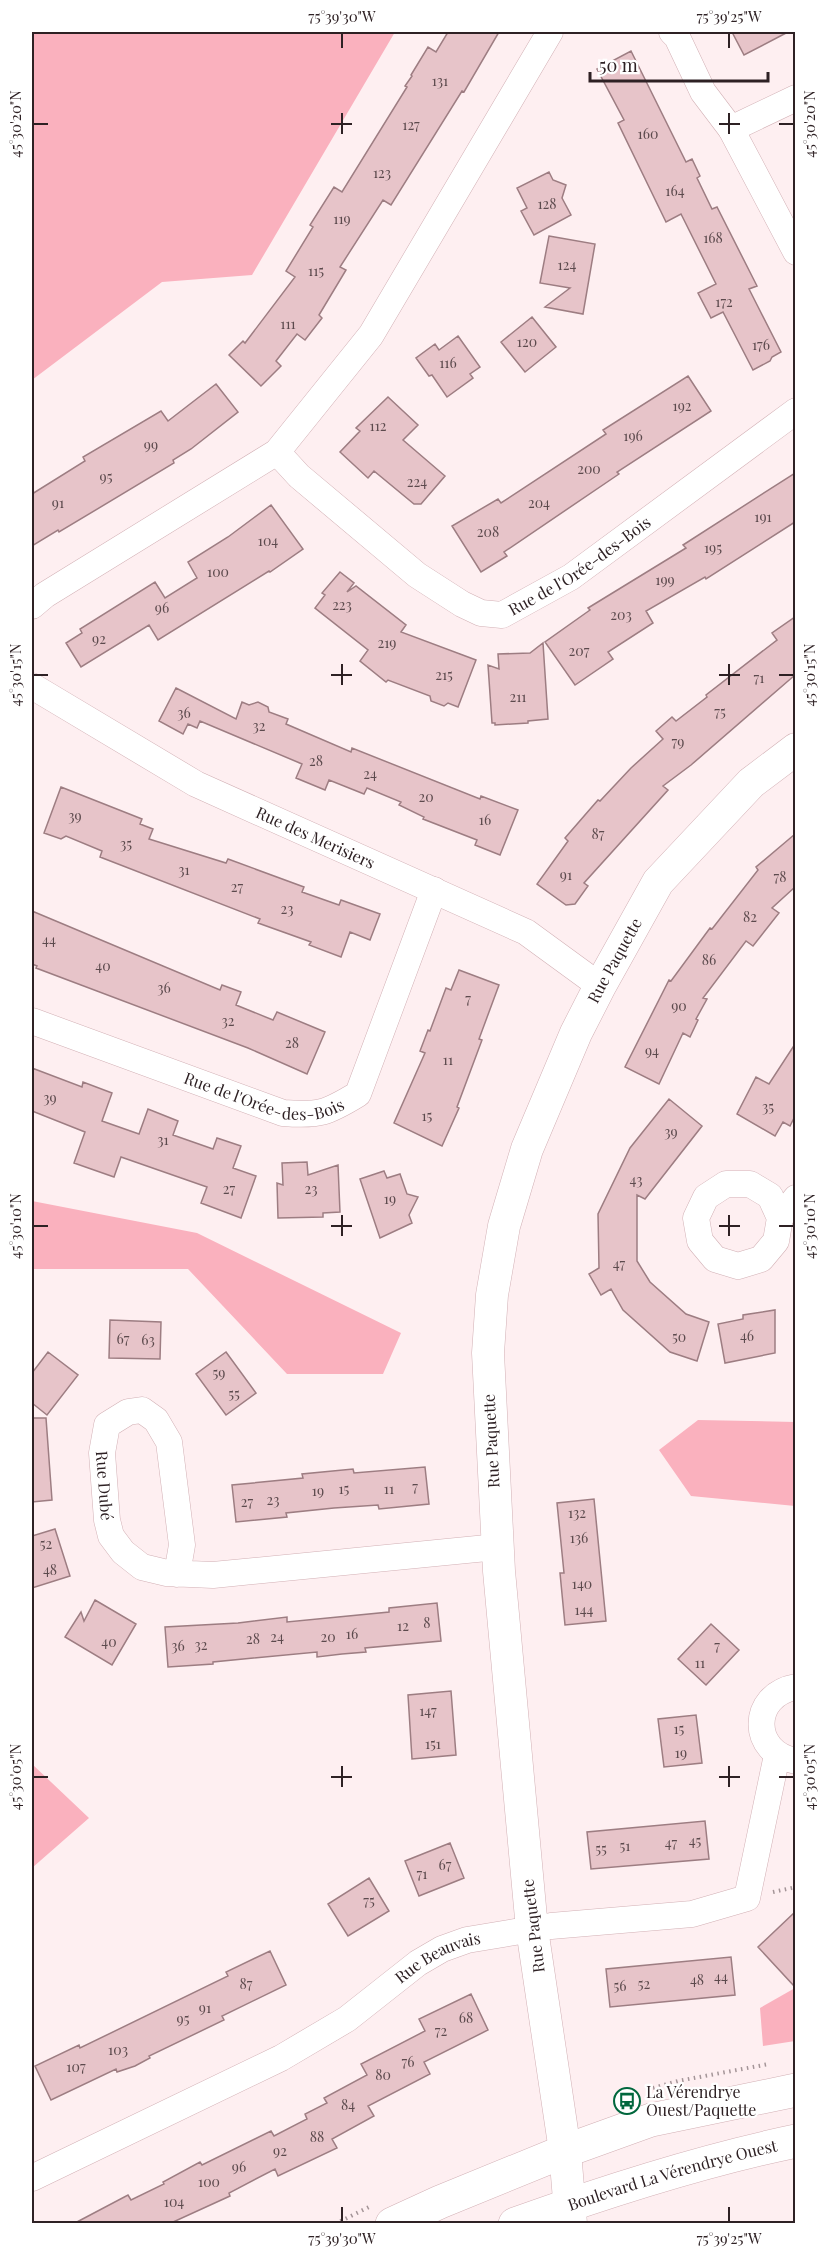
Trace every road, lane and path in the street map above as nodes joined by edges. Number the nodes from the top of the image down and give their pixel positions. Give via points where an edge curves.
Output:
1 (550, 32) edge
2 (672, 32) edge
3 (795, 98) edge
4 (731, 129) junction
5 (795, 252) edge
6 (795, 411) edge
7 (277, 452) junction
8 (32, 606) edge
9 (32, 686) edge
10 (795, 749) edge
11 (434, 890) junction
12 (600, 986) junction
13 (32, 1021) edge
14 (497, 1547) junction
15 (177, 1574) junction
16 (795, 1688) edge
17 (786, 1758) edge
18 (532, 1929) junction
19 (795, 2090) edge
20 (795, 2141) edge
21 (565, 2151) junction
22 (32, 2178) edge
23 (570, 2215) edge
24 (392, 2223) edge
25 (515, 2223) edge

1 - 7 street via 371,335
2 - 4 street via 704,92
3 - 4 street
4 - 5 street
6 - 7 street, Rue de l'Orée-des-Bois via 571,578 502,615 481,613 417,575 299,476
7 - 8 street
9 - 11 street, Rue des Merisiers via 196,784
10 - 12 street, Rue Paquette via 751,783 658,882
11 - 12 street, Rue des Merisiers via 526,932
11 - 13 street, Rue de l'Orée-des-Bois via 358,1094 331,1111 310,1115 283,1113
12 - 14 street, Rue Paquette via 527,1149 504,1226 492,1295 488,1353
14 - 15 street, Rue Dubé via 213,1575
14 - 18 street, Rue Paquette
15 - 15 street, Rue Dubé via 141,1567 111,1536 102,1453 107,1425 128,1412 142,1410 156,1420 169,1442 182,1545
16 - 17 street, Rue Beauvais via 777,1694 765,1707 761,1724 765,1742
17 - 18 street, Rue Beauvais via 747,1898 692,1914
18 - 21 street, Rue Paquette
18 - 22 street, Rue Beauvais via 467,1940 442,1949 347,2019 281,2058
19 - 21 main road via 651,2120
20 - 23 main road, Boulevard La Vérendrye Ouest via 650,2178
21 - 23 street, Rue Paquette
21 - 24 main road
23 - 25 main road, Boulevard La Vérendrye Ouest

